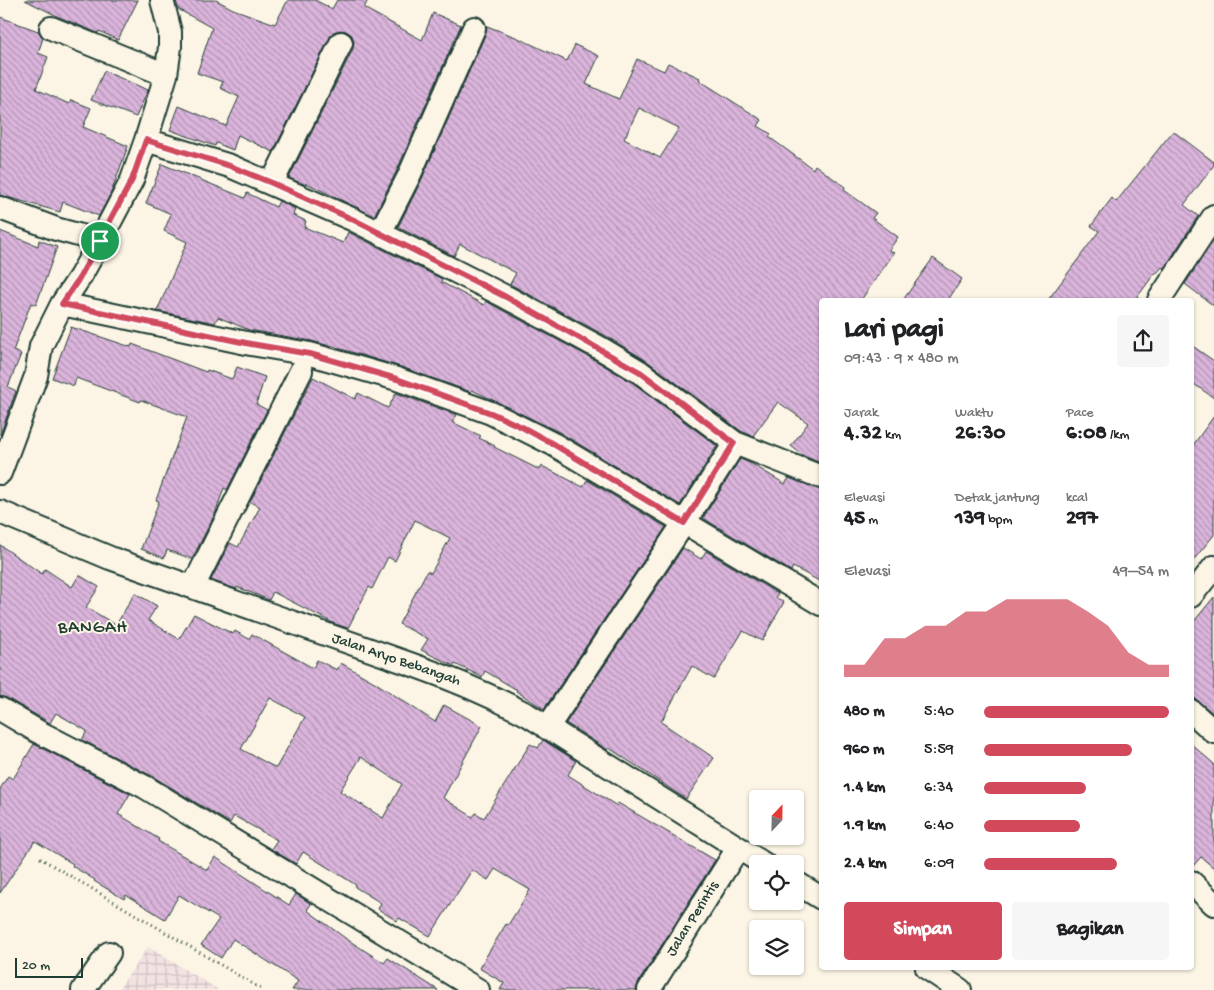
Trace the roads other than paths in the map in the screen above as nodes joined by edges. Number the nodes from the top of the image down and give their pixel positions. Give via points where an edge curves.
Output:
1 (162, 0) edge
2 (51, 28) dead end
3 (474, 28) dead end
4 (341, 43) dead end
5 (166, 75) junction
6 (146, 140) junction
7 (272, 183) junction
8 (0, 208) edge
9 (1214, 216) edge
10 (380, 233) junction
11 (100, 241) junction
12 (1160, 298) edge
13 (62, 304) junction
14 (301, 371) dead end
15 (734, 443) junction
16 (0, 473) edge
17 (819, 477) edge
18 (0, 512) edge
19 (684, 523) junction
20 (1214, 566) edge
21 (193, 588) junction
22 (1194, 592) edge
23 (819, 603) edge
24 (0, 709) edge
25 (1194, 714) edge
26 (547, 728) junction
27 (1214, 732) edge
28 (738, 848) junction
29 (749, 855) edge
30 (1194, 885) edge
31 (804, 888) edge
32 (819, 897) edge
33 (1214, 904) edge
34 (108, 953) dead end
35 (930, 970) edge
36 (83, 990) edge
37 (478, 990) edge
38 (649, 990) edge
39 (960, 990) edge

1 - 5 street via 170,32
2 - 5 street
3 - 10 street via 409,176
4 - 7 street
5 - 6 street
6 - 7 street via 230,166
6 - 11 street via 132,180
7 - 10 street
8 - 11 street
9 - 12 street
10 - 15 street via 506,297 640,372
11 - 13 street
13 - 16 street via 41,346 36,376
13 - 19 street via 310,354 397,379 522,427
14 - 21 street
15 - 17 street
15 - 19 street
18 - 21 street, Jalan Aryo Bebangah
19 - 23 street
19 - 26 street
20 - 22 street
21 - 26 street, Jalan Aryo Bebangah via 461,682
24 - 37 street via 145,787
25 - 27 street
26 - 28 street, Jalan Aryo Bebangah
28 - 29 street, Jalan Aryo Bebangah
28 - 38 street, Jalan Perintis
30 - 33 street
31 - 32 street
34 - 36 street
35 - 39 street

